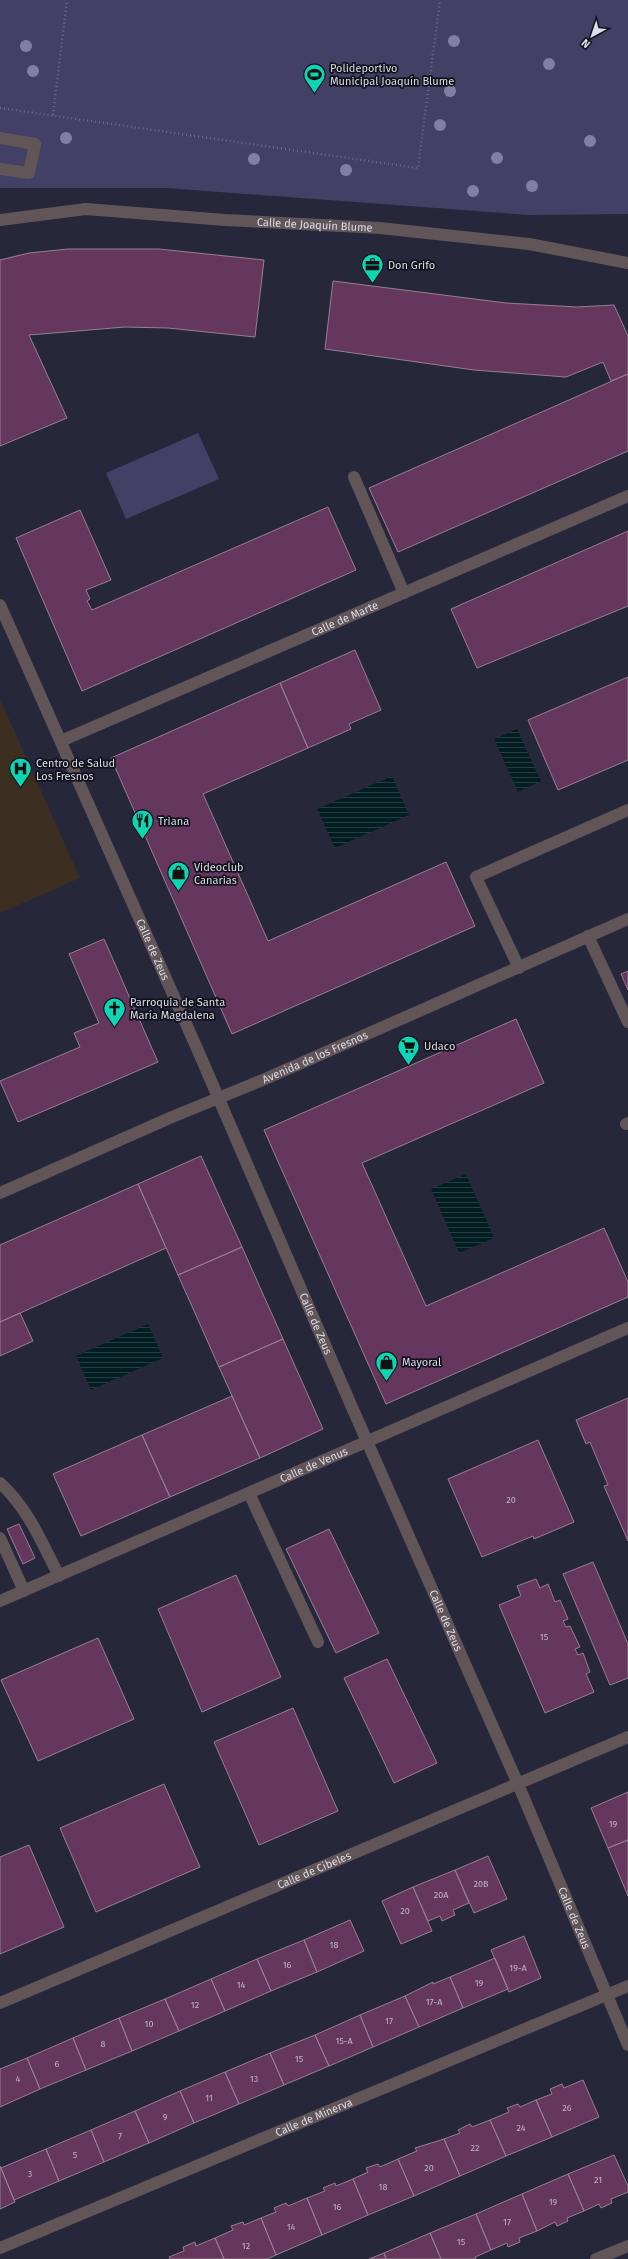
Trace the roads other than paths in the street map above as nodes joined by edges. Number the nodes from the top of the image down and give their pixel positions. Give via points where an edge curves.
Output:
1 (0, 138) edge
2 (0, 169) edge
3 (0, 220) edge
4 (628, 263) edge
5 (354, 476) dead end
6 (628, 496) edge
7 (404, 593) junction
8 (0, 605) edge
9 (61, 741) junction
10 (628, 810) edge
11 (628, 919) edge
12 (588, 936) junction
13 (519, 968) junction
14 (628, 1022) edge
15 (219, 1098) junction
16 (0, 1193) edge
17 (628, 1328) edge
18 (368, 1442) junction
19 (0, 1483) edge
20 (249, 1493) junction
21 (0, 1538) edge
22 (59, 1576) junction
23 (24, 1591) junction
24 (0, 1601) edge
25 (318, 1642) dead end
26 (628, 1737) edge
27 (518, 1784) junction
28 (628, 1986) edge
29 (606, 1995) junction
30 (0, 2003) edge
31 (628, 2045) edge
32 (628, 2246) edge
33 (0, 2248) edge
34 (596, 2259) edge

1 - 2 street via 35,144 29,173
3 - 4 street, Calle de Joaquín Blume via 86,209 225,220 380,228 529,244
5 - 7 street
6 - 7 street, Calle de Marte
7 - 9 street, Calle de Marte
8 - 9 street, Calle de Zeus
9 - 15 street, Calle de Zeus
10 - 13 street via 476,877
11 - 12 street, Avenida de los Fresnos
12 - 13 street, Avenida de los Fresnos
12 - 14 street
13 - 15 street, Avenida de los Fresnos
15 - 16 street, Avenida de los Fresnos
15 - 18 street, Calle de Zeus
17 - 18 street, Calle de Venus
18 - 20 street, Calle de Venus
18 - 27 street, Calle de Zeus
19 - 22 street via 17,1499 30,1518
20 - 22 street, Calle de Venus
20 - 25 street
21 - 23 street
22 - 23 street, Calle de Venus
23 - 24 street, Calle de Venus
26 - 27 street, Calle de Cibeles
27 - 29 street, Calle de Zeus
27 - 30 street, Calle de Cibeles
28 - 29 street, Calle de Minerva
29 - 31 street, Calle de Zeus
29 - 33 street, Calle de Minerva
32 - 34 street

